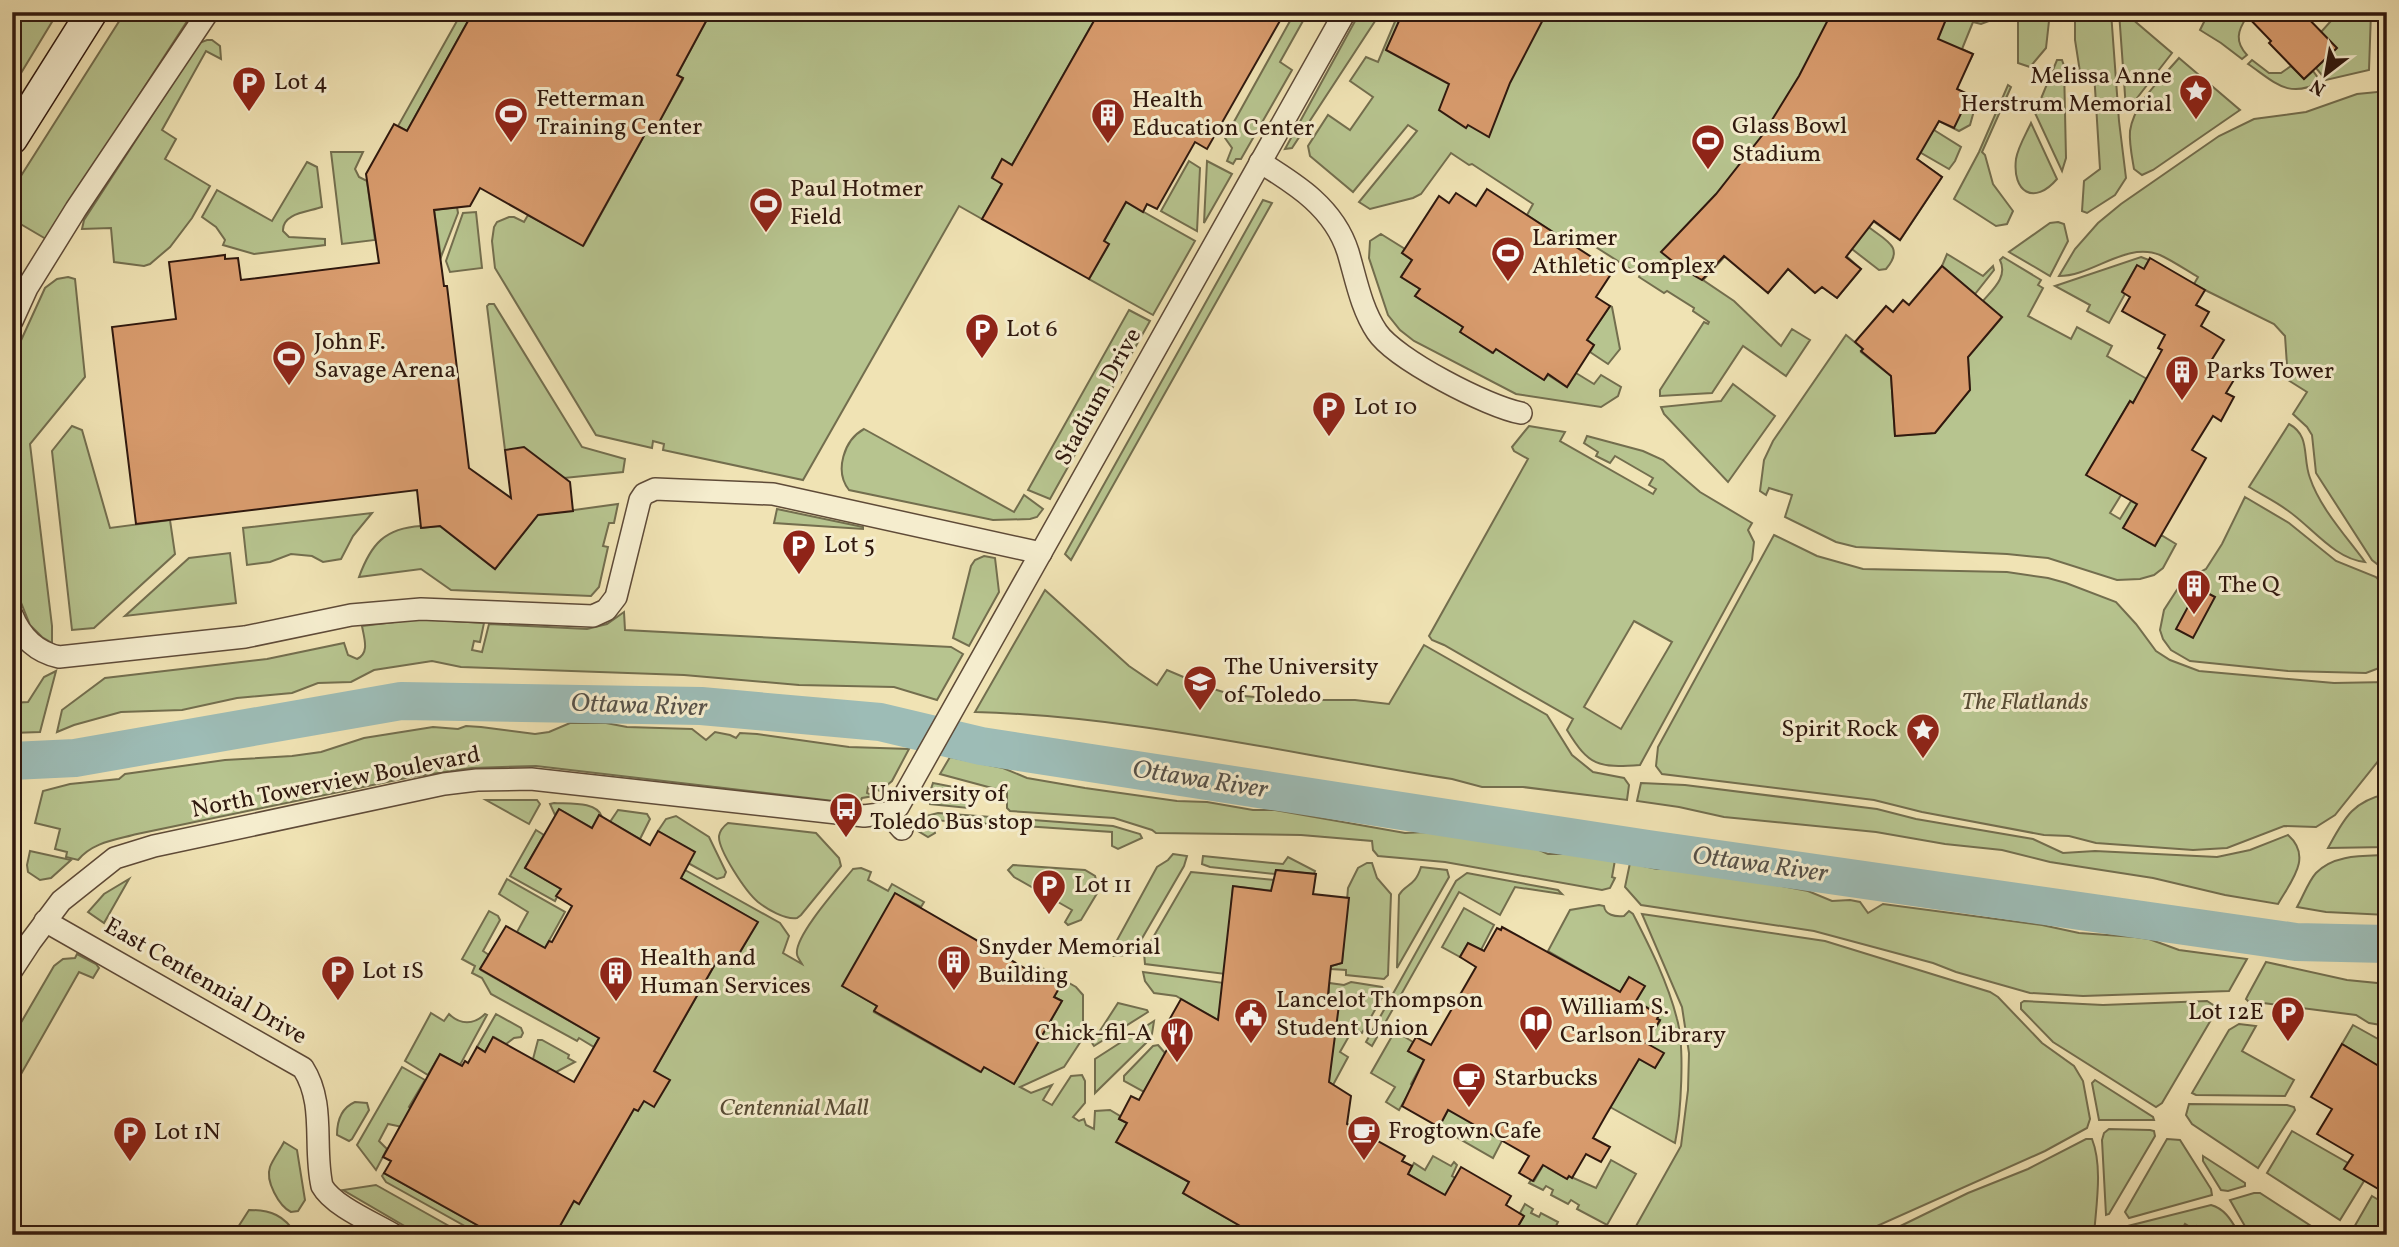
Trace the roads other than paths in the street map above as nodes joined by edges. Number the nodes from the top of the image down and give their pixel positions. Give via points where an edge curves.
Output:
1 (92, 12) edge
2 (208, 12) edge
3 (1345, 12) edge
4 (12, 139) edge
5 (1260, 162) junction
6 (12, 321) edge
7 (1521, 413) dead end
8 (1041, 553) junction
9 (12, 615) edge
10 (896, 816) joint
11 (45, 921) junction
12 (12, 970) edge
13 (394, 1235) edge

1 - 4 street
2 - 6 street via 76,209
3 - 5 street, Stadium Drive
5 - 7 street via 1307,193 1332,220 1345,243 1368,316 1386,343 1480,398
5 - 8 street, Stadium Drive
8 - 9 street via 774,494 655,489 640,500 616,597 606,610 593,616 421,609 351,615 244,637 59,657 27,640
8 - 10 street, Stadium Drive
10 - 11 street, North Towerview Boulevard via 531,779 444,784 133,851 115,858 61,901
11 - 12 street, North Towerview Boulevard
11 - 13 street, East Centennial Drive via 303,1068 316,1097 325,1192

